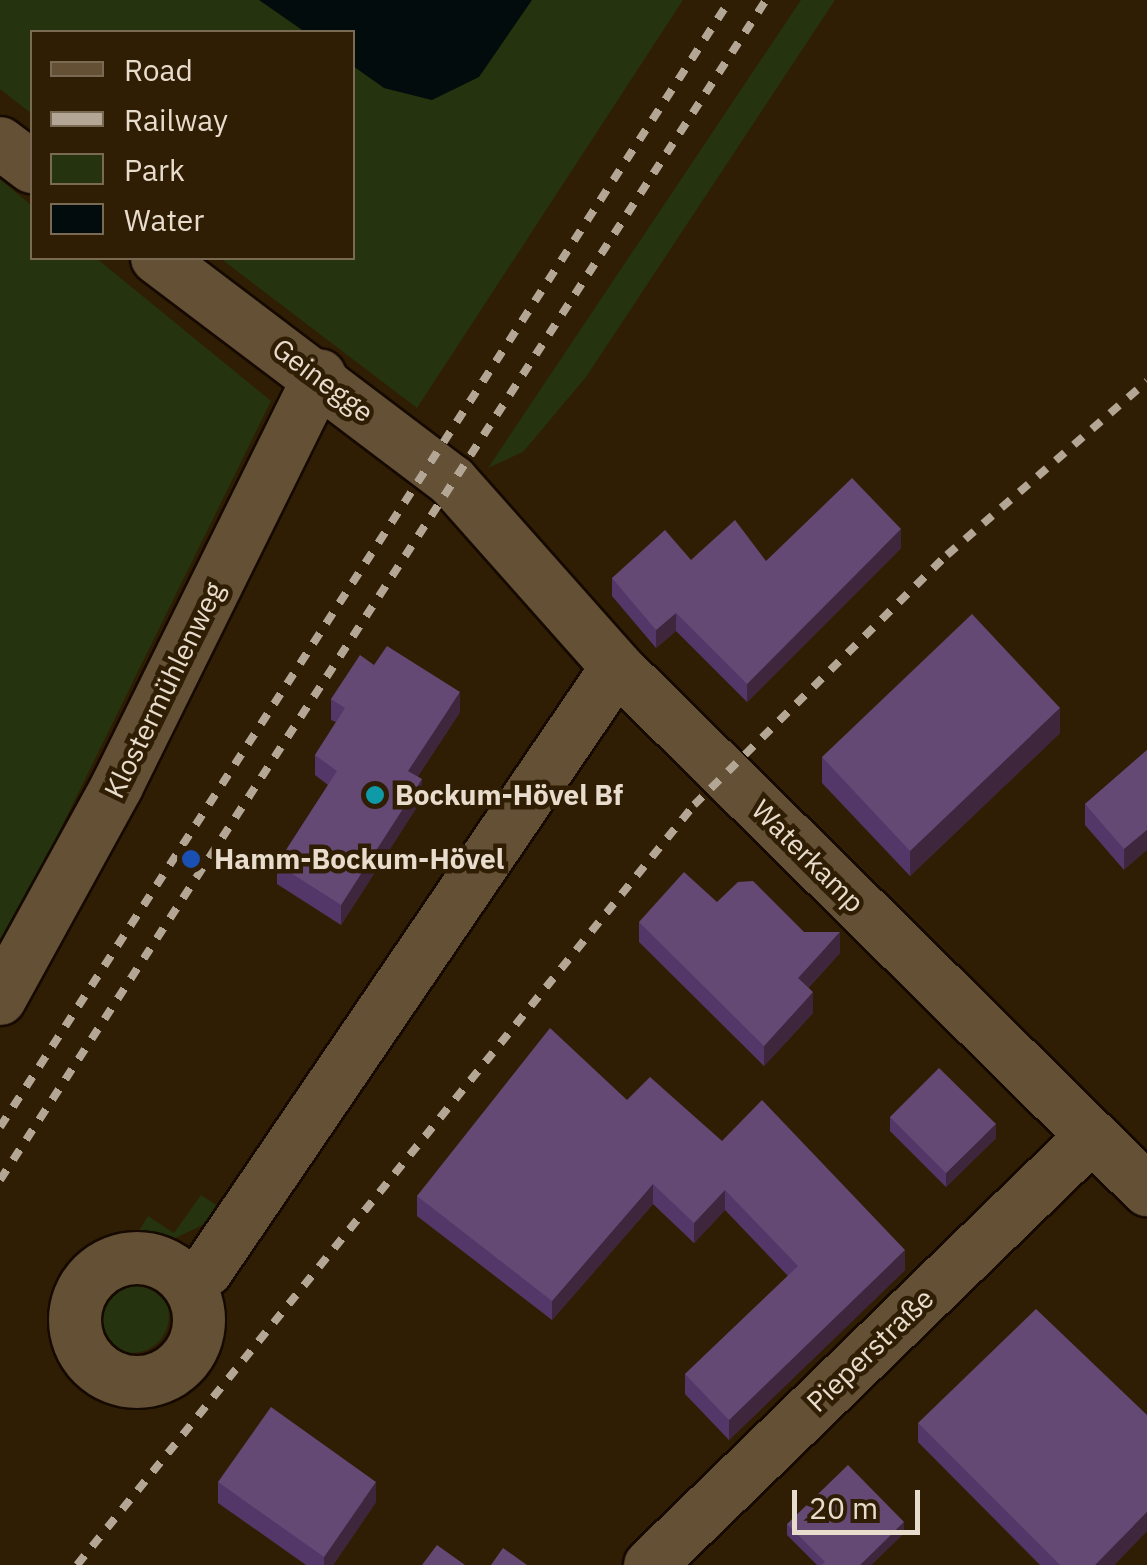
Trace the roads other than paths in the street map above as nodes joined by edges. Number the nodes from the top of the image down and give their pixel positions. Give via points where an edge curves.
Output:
1 (0, 143) edge
2 (30, 166) edge
3 (160, 260) edge
4 (320, 376) junction
5 (482, 510) joint
6 (617, 667) junction
7 (0, 998) edge
8 (1092, 1136) junction
9 (1147, 1190) edge
10 (187, 1281) dead end
11 (650, 1565) edge

1 - 2 street
3 - 4 street, Geinegge
4 - 5 street, Geinegge
4 - 7 street, Klostermühlenweg via 117,786
5 - 6 street, Waterkamp
6 - 8 street, Waterkamp
6 - 10 street via 208,1270
8 - 9 street, Waterkamp
8 - 11 street, Pieperstraße

